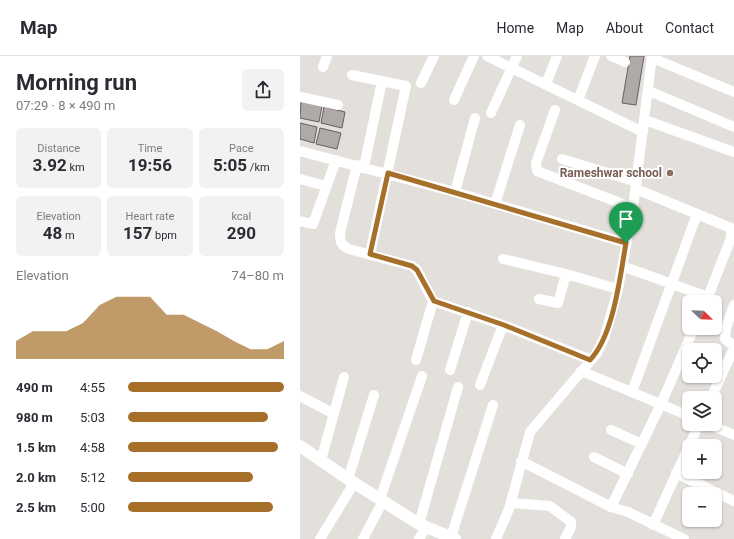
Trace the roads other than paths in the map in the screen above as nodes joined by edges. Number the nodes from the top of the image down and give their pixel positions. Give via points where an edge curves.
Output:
1 (327, 56) edge
2 (434, 56) edge
3 (474, 56) edge
4 (487, 56) edge
5 (517, 56) edge
6 (557, 56) edge
7 (595, 56) edge
8 (611, 56) edge
9 (652, 57) edge
10 (624, 62) dead end
11 (323, 67) dead end
12 (512, 67) junction
13 (352, 75) dead end
14 (382, 81) junction
15 (421, 83) dead end
16 (546, 84) junction
17 (649, 91) junction
18 (734, 92) edge
19 (300, 96) edge
20 (454, 100) dead end
21 (578, 100) junction
22 (338, 105) dead end
23 (555, 110) dead end
24 (491, 112) dead end
25 (475, 118) dead end
26 (645, 120) junction
27 (520, 125) dead end
28 (734, 127) edge
29 (643, 132) junction
30 (300, 151) edge
31 (734, 152) edge
32 (562, 159) dead end
33 (336, 160) junction
34 (361, 166) junction
35 (388, 173) junction
36 (300, 179) edge
37 (326, 186) junction
38 (636, 186) junction
39 (455, 192) junction
40 (495, 204) junction
41 (633, 208) junction
42 (697, 214) junction
43 (300, 221) edge
44 (626, 243) junction
45 (370, 254) junction
46 (503, 259) dead end
47 (622, 266) junction
48 (566, 274) junction
49 (672, 284) junction
50 (618, 289) junction
51 (696, 295) edge
52 (709, 295) edge
53 (539, 299) dead end
54 (434, 301) junction
55 (734, 306) edge
56 (468, 312) junction
57 (503, 325) junction
58 (691, 335) edge
59 (734, 347) edge
60 (416, 360) dead end
61 (590, 360) junction
62 (450, 370) dead end
63 (581, 371) junction
64 (422, 376) dead end
65 (344, 377) dead end
66 (480, 384) dead end
67 (458, 387) dead end
68 (714, 391) edge
69 (632, 392) junction
70 (374, 395) dead end
71 (300, 396) edge
72 (661, 404) junction
73 (493, 405) dead end
74 (682, 413) edge
75 (334, 414) junction
76 (611, 430) dead end
77 (722, 430) edge
78 (696, 431) edge
79 (734, 435) edge
80 (642, 444) junction
81 (300, 446) edge
82 (594, 457) dead end
83 (321, 460) junction
84 (521, 462) junction
85 (676, 473) junction
86 (628, 474) junction
87 (351, 481) junction
88 (382, 500) junction
89 (734, 501) edge
90 (511, 503) junction
91 (611, 507) junction
92 (423, 525) junction
93 (653, 525) junction
94 (448, 537) edge
95 (320, 539) edge
96 (363, 539) edge
97 (420, 539) edge
98 (496, 539) edge
99 (564, 539) edge
100 (684, 539) edge

1 - 11 street
2 - 15 street
3 - 20 street
4 - 12 street
5 - 12 street
6 - 16 street
7 - 21 street
8 - 10 street
9 - 17 street
9 - 18 street
12 - 16 street
12 - 24 street
13 - 14 street
14 - 34 street
14 - 35 street via 406,86
16 - 21 street
17 - 26 street
17 - 28 street
19 - 22 street
21 - 29 street
23 - 41 street via 536,163 537,171
25 - 39 street
26 - 29 street
26 - 31 street
27 - 40 street
29 - 38 street
30 - 33 street
32 - 38 street
33 - 34 street
33 - 37 street
34 - 35 street
34 - 45 street via 340,233 340,241 349,249
35 - 39 street
35 - 45 street
36 - 37 street
37 - 43 street via 313,224
38 - 41 street
38 - 42 street
39 - 40 street
40 - 44 street
41 - 44 street
42 - 49 street
42 - 52 street via 727,225 732,232
44 - 47 street
45 - 54 street via 412,266 417,270
46 - 48 street
47 - 49 street
47 - 50 street
48 - 50 street
48 - 53 street via 558,303
49 - 51 street
49 - 69 street
50 - 61 street via 605,336 597,353
54 - 56 street
54 - 60 street
55 - 59 street via 725,339
56 - 57 street
56 - 62 street
57 - 61 street
57 - 66 street
58 - 72 street
59 - 68 street
61 - 63 street
63 - 69 street
63 - 84 street via 530,432
64 - 88 street
65 - 75 street
67 - 92 street
69 - 72 street
70 - 87 street
71 - 75 street
72 - 74 street
72 - 80 street
73 - 94 street
75 - 83 street
76 - 80 street
77 - 79 street
78 - 85 street
80 - 86 street
81 - 83 street
82 - 86 street
83 - 87 street
84 - 90 street
84 - 91 street
85 - 89 street
85 - 93 street
86 - 91 street
87 - 88 street
87 - 95 street
88 - 92 street
88 - 96 street
90 - 98 street
90 - 99 street via 550,506 571,522
91 - 93 street
92 - 94 street
92 - 97 street
93 - 100 street

